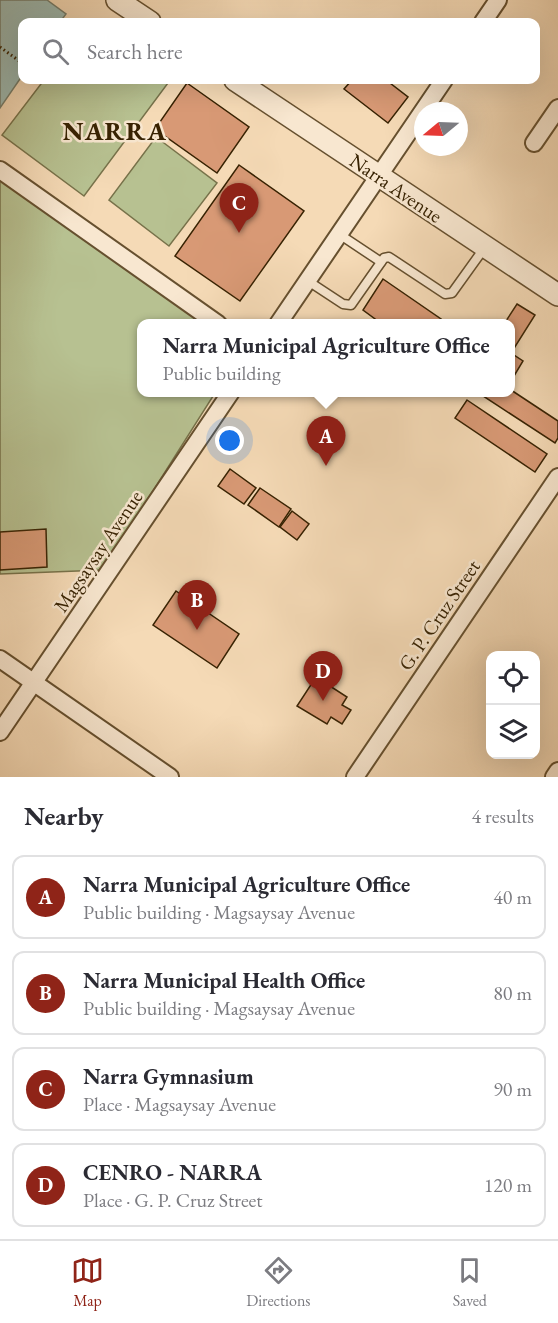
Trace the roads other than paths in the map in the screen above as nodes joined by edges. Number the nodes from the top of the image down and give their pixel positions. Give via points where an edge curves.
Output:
1 (498, 0) edge
2 (128, 3) edge
3 (145, 18) edge
4 (486, 18) edge
5 (241, 84) edge
6 (441, 84) edge
7 (558, 108) edge
8 (534, 143) dead end
9 (0, 170) edge
10 (378, 176) junction
11 (339, 234) junction
12 (485, 247) junction
13 (381, 262) junction
14 (308, 280) junction
15 (558, 295) edge
16 (211, 319) edge
17 (281, 319) edge
18 (228, 397) edge
19 (558, 477) edge
20 (0, 659) edge
21 (34, 683) junction
22 (0, 732) edge
23 (558, 771) edge
24 (167, 776) edge
25 (355, 777) edge
26 (554, 777) edge

1 - 4 street
2 - 3 street
5 - 10 street, Narra Avenue
6 - 10 street
7 - 8 street
9 - 16 street
10 - 11 street
10 - 12 street, Narra Avenue
11 - 13 lane
11 - 14 street
12 - 13 lane via 458,288 445,294 393,258
12 - 15 street, Narra Avenue
13 - 14 lane via 351,305 343,304
14 - 17 street
18 - 21 street, Magsaysay Avenue
19 - 25 street, G. P. Cruz Street
20 - 21 street
21 - 22 street, Magsaysay Avenue
21 - 24 street
23 - 26 street

